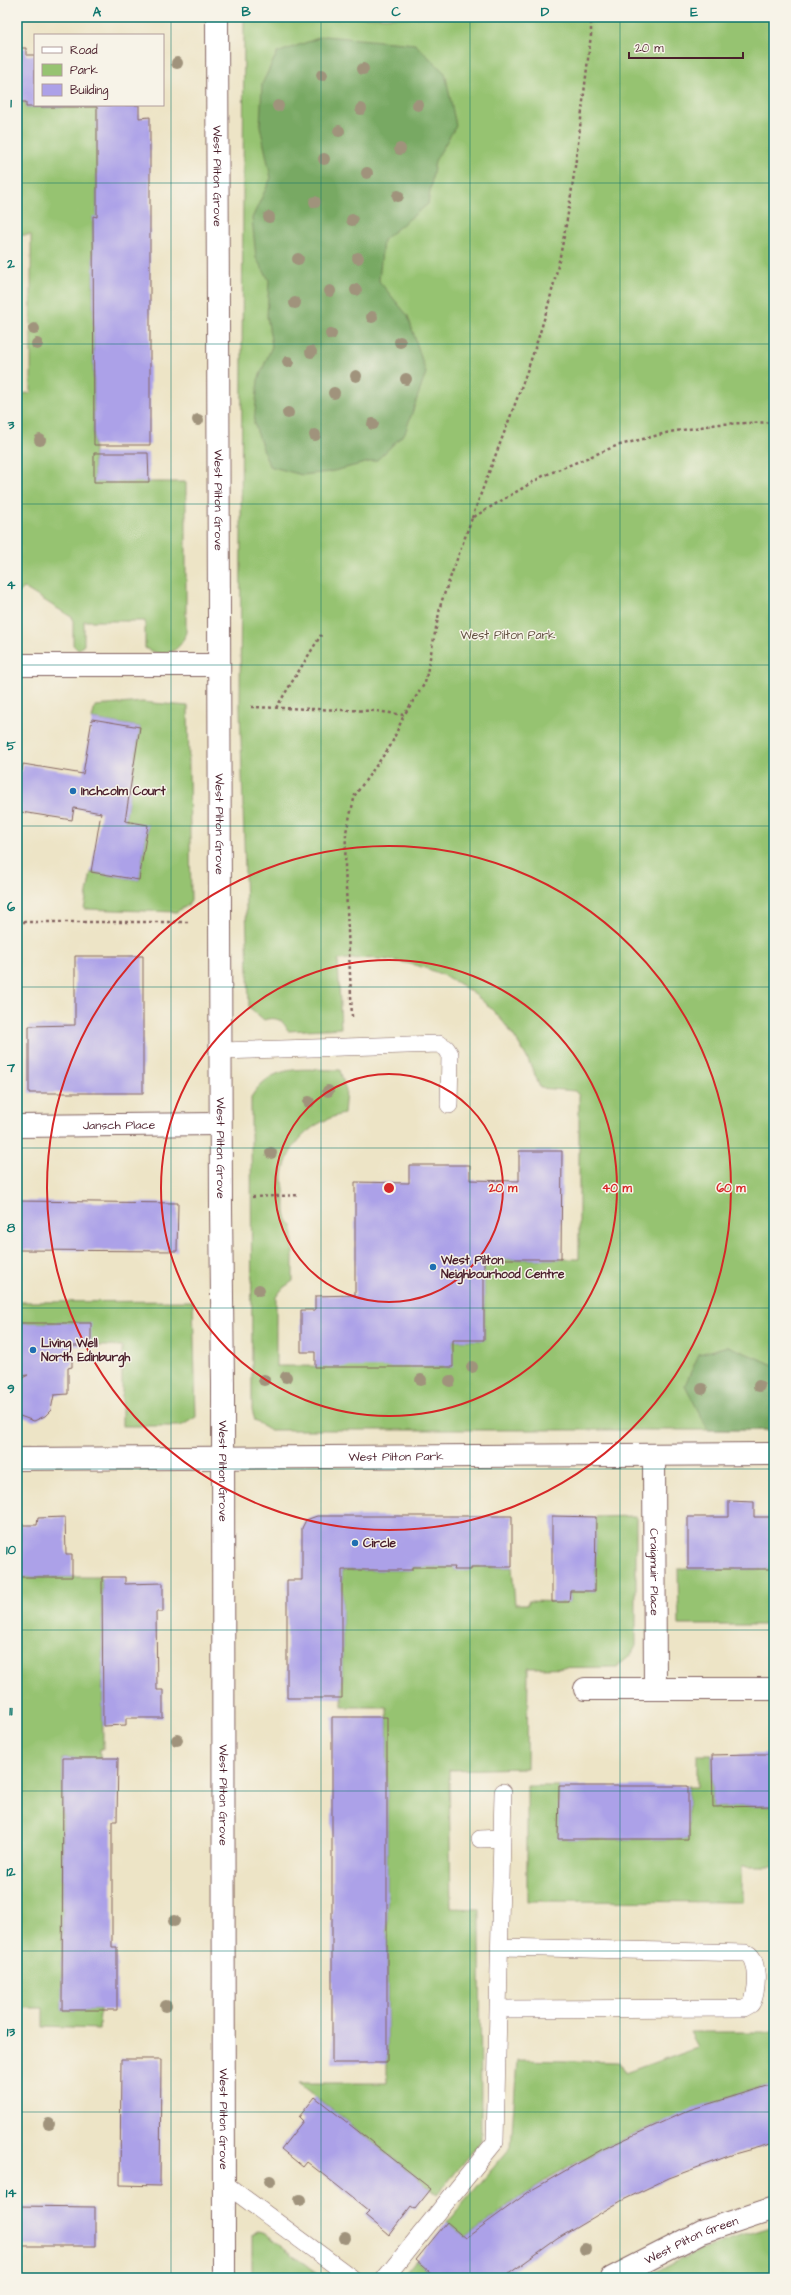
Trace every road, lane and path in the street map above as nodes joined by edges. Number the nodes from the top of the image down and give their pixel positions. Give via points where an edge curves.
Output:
1 (217, 17) edge
2 (591, 17) edge
3 (774, 422) edge
4 (472, 518) junction
5 (321, 635) dead end
6 (21, 664) dead end
7 (218, 666) junction
8 (219, 707) junction
9 (276, 708) junction
10 (404, 715) junction
11 (17, 922) edge
12 (220, 922) junction
13 (353, 1046) junction
14 (221, 1051) junction
15 (449, 1106) dead end
16 (220, 1124) junction
17 (17, 1126) edge
18 (300, 1195) dead end
19 (221, 1204) junction
20 (774, 1454) edge
21 (654, 1455) junction
22 (224, 1458) junction
23 (17, 1459) edge
24 (585, 1689) dead end
25 (655, 1689) junction
26 (774, 1689) edge
27 (503, 1792) dead end
28 (502, 1838) junction
29 (480, 1839) dead end
30 (500, 1947) junction
31 (498, 2009) junction
32 (224, 2183) junction
33 (774, 2208) edge
34 (224, 2278) edge
35 (352, 2278) edge
36 (385, 2278) edge
37 (612, 2278) edge

1 - 7 street, West Pilton Grove
2 - 4 path via 575,166 559,264 545,316
3 - 4 path via 670,432 616,446 544,476
4 - 10 path via 441,603 425,683
5 - 9 path
6 - 7 street
7 - 8 street, West Pilton Grove
8 - 9 path
8 - 12 street, West Pilton Grove
9 - 10 path via 376,711
10 - 13 path via 390,745 355,795 346,832 345,867
11 - 12 path
12 - 14 street, West Pilton Grove
13 - 14 lane
13 - 15 lane via 435,1043 443,1045 450,1054
14 - 16 street, West Pilton Grove
16 - 17 street, Jansch Place
16 - 19 street, West Pilton Grove
18 - 19 path
19 - 22 street, West Pilton Grove
20 - 21 street, West Pilton Park
21 - 22 street, West Pilton Park
21 - 25 street, Craigmuir Place
22 - 23 street, West Pilton Park
22 - 32 street, West Pilton Grove
24 - 25 street
25 - 26 street
27 - 28 lane
28 - 29 lane
28 - 30 lane
30 - 31 lane
30 - 31 lane via 746,1953 752,1956 756,1963 756,1987 754,2001 744,2008
31 - 36 lane via 495,2142
32 - 34 street, West Pilton Grove
32 - 35 lane
33 - 37 street, West Pilton Green via 702,2232

